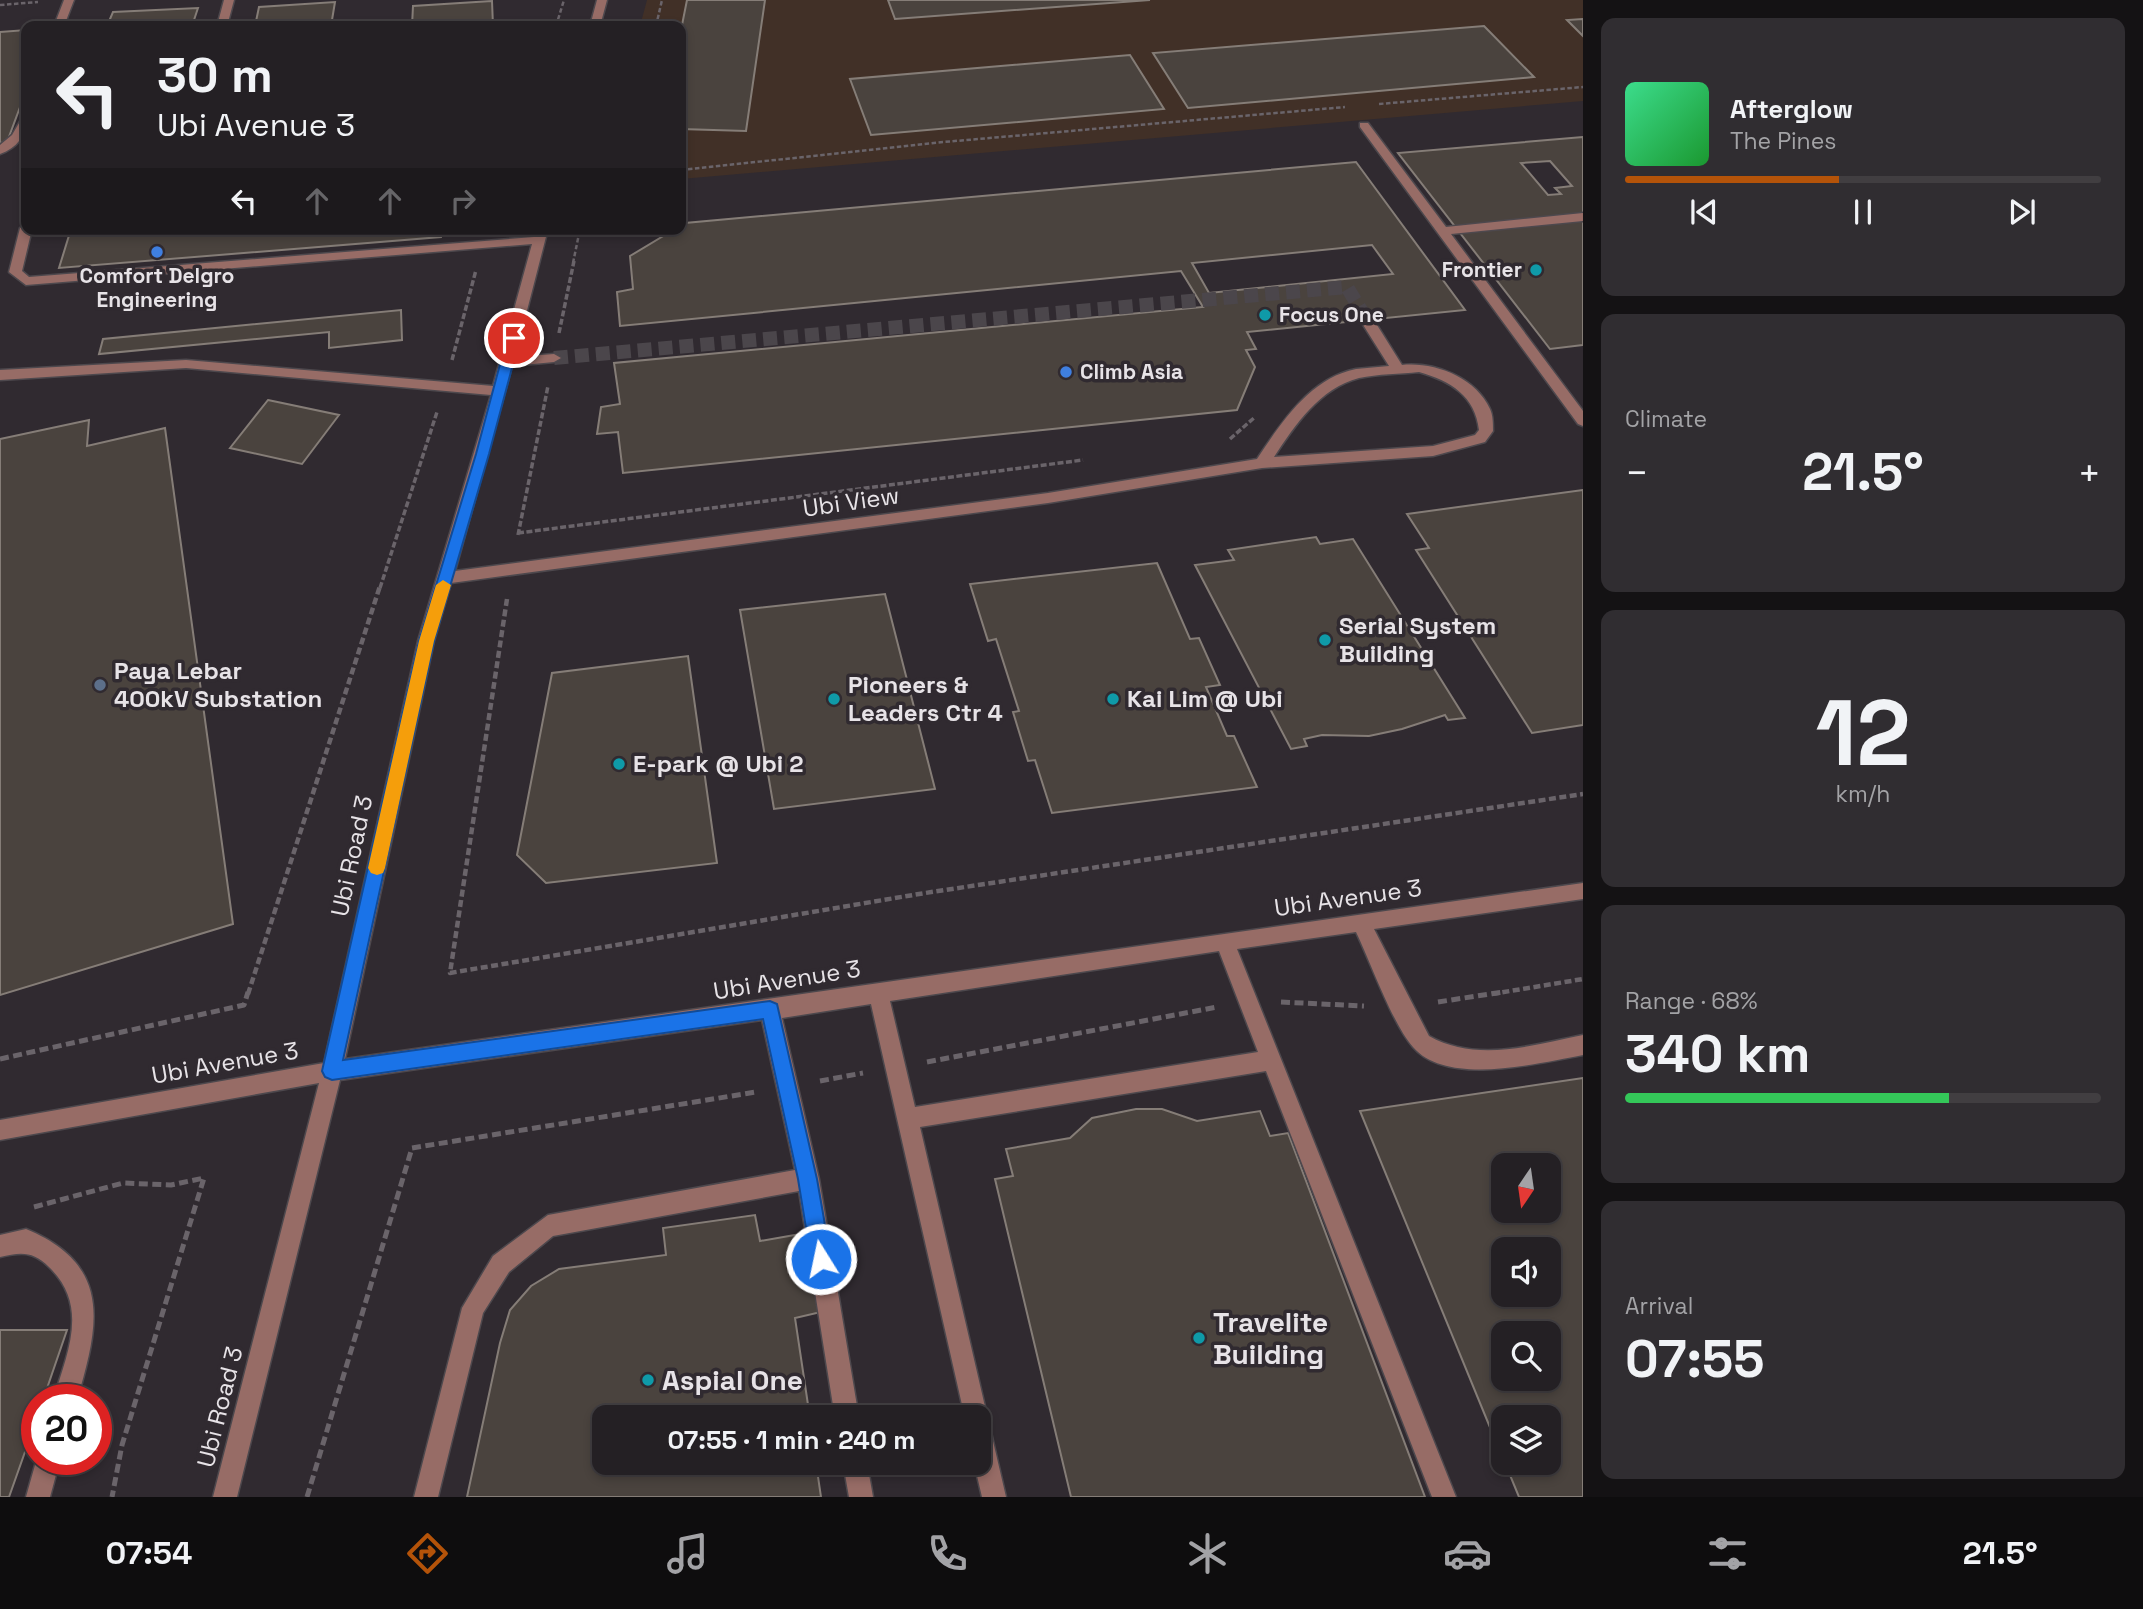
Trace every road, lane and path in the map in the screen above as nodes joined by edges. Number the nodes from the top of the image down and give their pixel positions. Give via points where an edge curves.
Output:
1 (69, 0) edge
2 (229, 0) edge
3 (564, 0) edge
4 (602, 0) edge
5 (662, 0) edge
6 (41, 2) dead end
7 (0, 5) edge
8 (62, 21) edge
9 (223, 21) edge
10 (558, 21) edge
11 (596, 21) edge
12 (657, 21) edge
13 (1583, 87) edge
14 (1371, 105) dead end
15 (1357, 106) dead end
16 (1364, 125) dead end
17 (21, 133) edge
18 (0, 150) edge
19 (686, 169) edge
20 (1583, 217) edge
21 (1442, 231) junction
22 (24, 235) edge
23 (535, 235) edge
24 (541, 235) edge
25 (482, 244) junction
26 (1367, 320) tunnel mouth
27 (554, 358) tunnel mouth
28 (507, 362) junction
29 (1398, 370) junction
30 (0, 375) edge
31 (445, 386) junction
32 (500, 391) junction
33 (1260, 413) dead end
34 (1583, 421) edge
35 (1226, 442) dead end
36 (1088, 460) dead end
37 (1262, 463) junction
38 (519, 533) dead end
39 (445, 578) junction
40 (1583, 794) edge
41 (1583, 891) edge
42 (1362, 924) junction
43 (1225, 942) junction
44 (450, 973) dead end
45 (1583, 979) edge
46 (878, 993) junction
47 (1249, 1001) junction
48 (1404, 1007) junction
49 (770, 1010) junction
50 (1583, 1045) edge
51 (0, 1059) edge
52 (1272, 1060) junction
53 (895, 1067) junction
54 (332, 1071) junction
55 (787, 1087) junction
56 (907, 1119) junction
57 (0, 1130) edge
58 (808, 1179) junction
59 (24, 1209) dead end
60 (0, 1246) edge
61 (69, 1384) edge
62 (845, 1405) edge
63 (974, 1405) edge
64 (44, 1475) edge
65 (857, 1475) edge
66 (989, 1475) edge
67 (38, 1497) edge
68 (112, 1497) edge
69 (225, 1497) edge
70 (307, 1497) edge
71 (426, 1497) edge
72 (861, 1497) edge
73 (994, 1497) edge
74 (1444, 1497) edge

1 - 8 street
2 - 9 street
3 - 10 path
4 - 11 street
5 - 12 path
6 - 7 path
13 - 14 path
15 - 19 path
16 - 21 street
17 - 18 street
20 - 21 street
21 - 34 street
22 - 25 street via 15,272 26,281
23 - 25 street
24 - 28 street, Ubi Road 3
25 - 31 path
26 - 29 street
27 - 28 street
28 - 32 street, Ubi Road 3
29 - 37 street, Ubi View via 1356,374 1320,391 1287,426
29 - 37 street, Ubi View via 1419,368 1442,374 1466,389 1485,411 1486,431 1479,439 1433,451
30 - 31 street via 186,364
31 - 32 street
31 - 51 path via 244,1005
32 - 39 street, Ubi Road 3
33 - 35 path
36 - 38 path
37 - 39 street, Ubi View via 1048,499
39 - 54 street, Ubi Road 3 via 426,641
40 - 44 path via 925,893
41 - 42 street, Ubi Avenue 3
42 - 43 street, Ubi Avenue 3
42 - 48 street
43 - 46 street, Ubi Avenue 3
43 - 47 street
45 - 48 path
46 - 49 street, Ubi Avenue 3
46 - 53 street
47 - 48 path
47 - 52 street
47 - 53 path
48 - 50 street via 1420,1042 1455,1059 1495,1059
49 - 54 street, Ubi Avenue 3
49 - 55 street
52 - 56 street
52 - 74 street
53 - 55 path
53 - 56 street
54 - 57 street, Ubi Avenue 3
54 - 69 street, Ubi Road 3
55 - 58 street
55 - 70 path via 412,1148
56 - 63 street
58 - 62 street
58 - 71 street via 548,1226 501,1264 473,1308
59 - 68 path via 123,1183 170,1185 204,1178 122,1445
60 - 61 street via 26,1240 55,1256 76,1281 85,1301 86,1321
64 - 67 street
65 - 72 street
66 - 73 street

